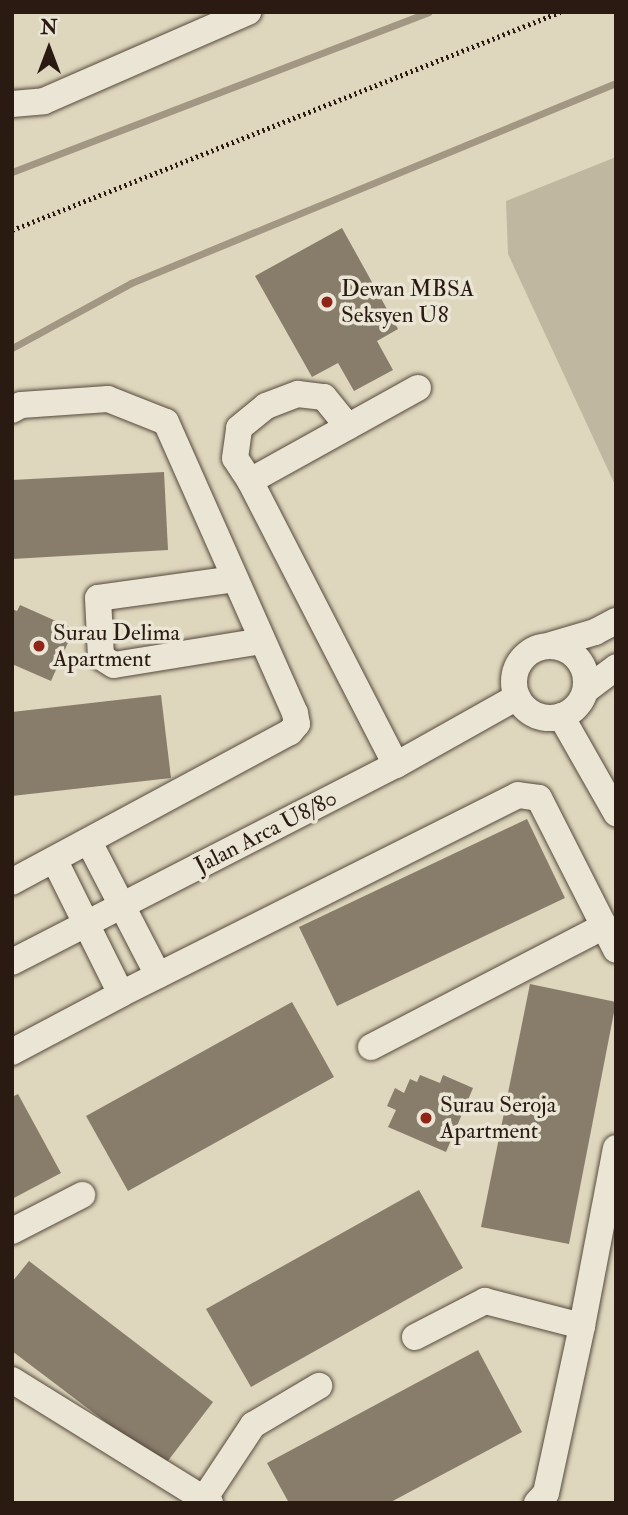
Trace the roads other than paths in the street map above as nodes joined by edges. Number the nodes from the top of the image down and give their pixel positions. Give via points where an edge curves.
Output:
1 (248, 12) edge
2 (12, 104) edge
3 (418, 388) dead end
4 (12, 410) edge
5 (348, 427) junction
6 (250, 481) junction
7 (235, 579) junction
8 (616, 621) edge
9 (262, 641) junction
10 (551, 645) junction
11 (616, 667) edge
12 (586, 690) junction
13 (517, 697) junction
14 (561, 716) junction
15 (396, 765) junction
16 (616, 813) edge
17 (89, 842) junction
18 (55, 861) junction
19 (12, 882) edge
20 (123, 906) junction
21 (86, 926) junction
22 (604, 926) junction
23 (616, 950) edge
24 (12, 962) edge
25 (158, 975) junction
26 (121, 994) junction
27 (371, 1048) dead end
28 (12, 1052) edge
29 (616, 1149) edge
30 (82, 1195) dead end
31 (12, 1231) edge
32 (582, 1326) junction
33 (415, 1337) dead end
34 (12, 1380) edge
35 (318, 1386) dead end
36 (207, 1501) edge
37 (537, 1503) edge

1 - 2 street via 44,102
3 - 5 street
4 - 7 street via 21,405 108,399 166,422
5 - 6 street
5 - 6 street via 324,397 298,394 266,406 239,428 235,458
6 - 15 street
7 - 9 street
7 - 9 street via 98,598 101,657 114,666
8 - 10 street
9 - 17 street via 297,724 290,732
10 - 12 street via 579,659 586,674
10 - 13 street via 536,648 516,668 513,683
11 - 12 street
12 - 14 street via 581,701
13 - 14 street via 535,715
13 - 15 street, Jalan Arca U8/80
14 - 16 street
15 - 20 street, Jalan Arca U8/80
17 - 18 street
17 - 20 street
18 - 19 street
18 - 21 street
20 - 21 street, Jalan Arca U8/80
20 - 25 street
21 - 24 street, Jalan Arca U8/80
21 - 26 street
22 - 23 street
22 - 25 street via 539,798 517,795
22 - 27 street
25 - 26 street
26 - 28 street
29 - 32 street
30 - 31 street
32 - 33 street via 485,1301
32 - 37 street via 545,1493
34 - 36 street
35 - 36 street via 253,1425

